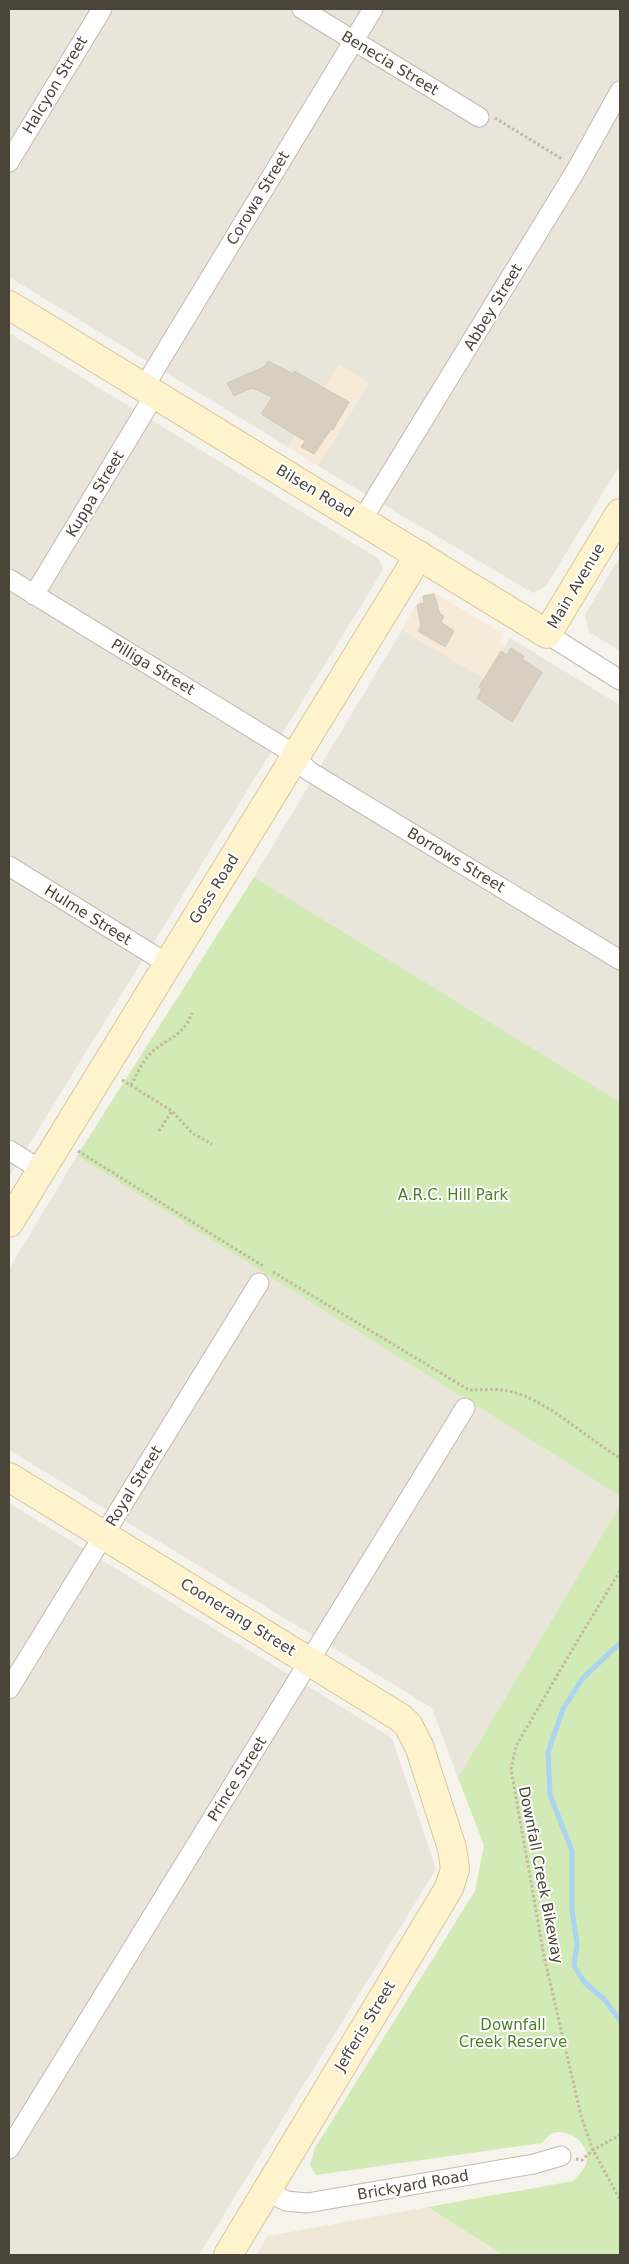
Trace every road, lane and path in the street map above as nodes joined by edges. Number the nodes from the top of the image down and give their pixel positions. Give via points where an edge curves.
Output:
1 (102, 9) edge
2 (302, 9) edge
3 (373, 9) edge
4 (354, 40) junction
5 (620, 92) edge
6 (479, 117) joint
7 (9, 162) edge
8 (575, 172) junction
9 (9, 305) edge
10 (150, 390) junction
11 (620, 513) edge
12 (362, 520) junction
13 (419, 555) junction
14 (9, 579) edge
15 (34, 594) junction
16 (546, 634) junction
17 (620, 680) edge
18 (295, 757) junction
19 (9, 866) edge
20 (620, 960) edge
21 (168, 964) junction
22 (192, 1013) dead end
23 (131, 1085) junction
24 (115, 1086) dead end
25 (172, 1111) junction
26 (159, 1131) dead end
27 (73, 1144) junction
28 (212, 1144) dead end
29 (9, 1150) edge
30 (41, 1170) junction
31 (9, 1222) edge
32 (259, 1283) dead end
33 (464, 1408) dead end
34 (620, 1458) edge
35 (9, 1478) edge
36 (104, 1535) junction
37 (620, 1571) edge
38 (309, 1661) junction
39 (9, 1689) edge
40 (432, 1787) joint
41 (620, 2135) edge
42 (9, 2149) edge
43 (593, 2150) junction
44 (561, 2156) dead end
45 (267, 2191) junction
46 (620, 2200) edge
47 (228, 2255) edge

1 - 7 street, Halcyon Street
2 - 4 street, Benecia Street
3 - 4 street, Corowa Street
4 - 6 street, Benecia Street
4 - 10 street, Corowa Street
5 - 8 street, Abbey Street
6 - 8 path via 488,114 558,155
8 - 12 street, Abbey Street
9 - 10 street, Bilsen Road
10 - 12 street, Bilsen Road
10 - 15 street, Kuppa Street
11 - 16 street, Main Avenue
12 - 13 street, Bilsen Road
13 - 16 street, Bilsen Road
13 - 18 street, Goss Road
14 - 15 street, Pilliga Street
15 - 18 street, Pilliga Street
16 - 17 street, Bilsen Road
18 - 20 street, Borrows Street via 309,771
18 - 21 street, Goss Road
19 - 21 street, Hulme Street
21 - 27 street, Goss Road
22 - 23 path via 175,1038 148,1057
23 - 24 path via 120,1078
23 - 25 path
25 - 26 path
25 - 28 path via 192,1132
27 - 30 street, Goss Road
27 - 34 path via 469,1390 506,1390 529,1397
29 - 30 street
30 - 31 street, Goss Road
32 - 36 street, Royal Street
33 - 38 street, Prince Street
35 - 36 street, Coonerang Street
36 - 38 street, Coonerang Street
36 - 39 street, Royal Street
37 - 43 path, Downfall Creek Bikeway via 516,1746 511,1769 544,1956 581,2116
38 - 40 street, Coonerang Street via 408,1725 419,1746
38 - 42 street, Prince Street
40 - 45 street, Jefferis Street via 455,1860 452,1883
41 - 43 path
43 - 46 path, Downfall Creek Bikeway
44 - 45 street, Brickyard Road via 534,2164 308,2203 286,2201
45 - 47 street, Jefferis Street

